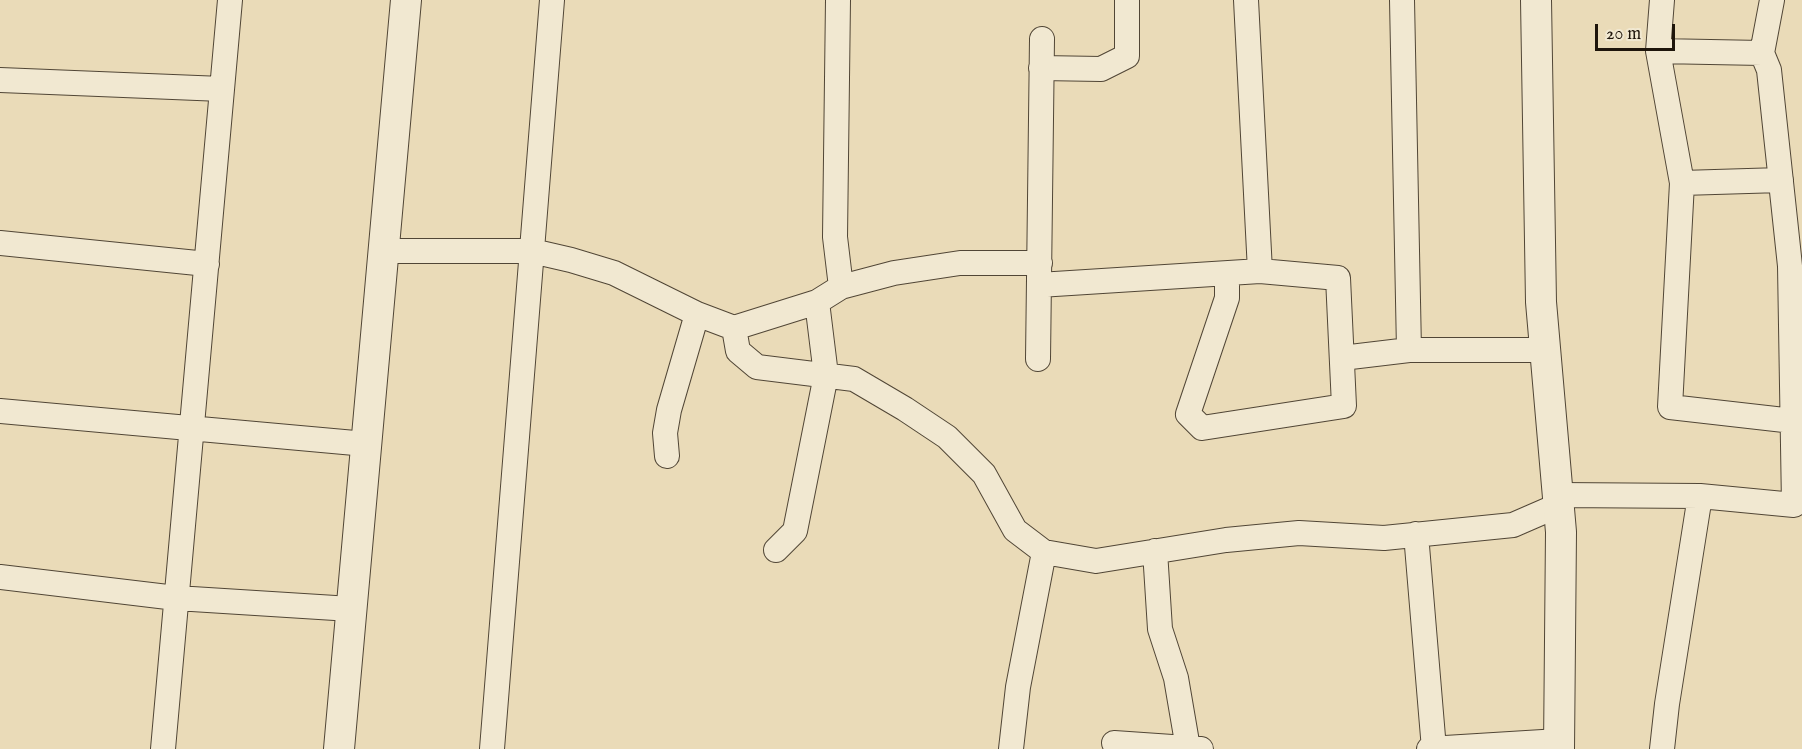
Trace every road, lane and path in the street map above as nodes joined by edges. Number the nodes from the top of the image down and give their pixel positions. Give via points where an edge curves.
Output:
1 (230, 0) edge
2 (406, 0) edge
3 (552, 0) edge
4 (838, 0) edge
5 (1127, 0) edge
6 (1246, 0) edge
7 (1402, 0) edge
8 (1536, 0) edge
9 (1662, 0) edge
10 (1772, 0) edge
11 (1042, 39) dead end
12 (1658, 51) junction
13 (1762, 53) junction
14 (1041, 68) junction
15 (0, 80) edge
16 (222, 89) junction
17 (1781, 180) junction
18 (1682, 183) junction
19 (0, 243) edge
20 (383, 251) junction
21 (532, 251) junction
22 (207, 264) junction
23 (1260, 271) junction
24 (1039, 274) junction
25 (1227, 274) junction
26 (842, 287) junction
27 (817, 302) junction
28 (697, 314) junction
29 (734, 328) junction
30 (1409, 350) junction
31 (1545, 350) junction
32 (1342, 358) junction
33 (1038, 359) dead end
34 (826, 375) junction
35 (1797, 382) edge
36 (0, 411) edge
37 (1793, 422) junction
38 (191, 427) junction
39 (366, 444) junction
40 (667, 456) dead end
41 (1700, 496) junction
42 (1558, 500) junction
43 (1798, 506) edge
44 (1416, 534) junction
45 (776, 550) dead end
46 (1155, 551) junction
47 (1044, 552) junction
48 (0, 578) edge
49 (176, 598) junction
50 (351, 609) junction
51 (1114, 743) dead end
52 (1559, 745) edge
53 (1194, 748) edge
54 (164, 749) edge
55 (339, 749) edge
56 (492, 749) edge
57 (1011, 749) edge
58 (1432, 749) edge
59 (1662, 749) edge

1 - 16 street
2 - 20 street
3 - 21 street
4 - 26 street via 835,237
5 - 14 street via 1127,56 1101,69
6 - 23 street
7 - 30 street
8 - 31 street
9 - 12 street
10 - 13 street
11 - 14 street
12 - 13 street
12 - 18 street
13 - 17 street via 1769,70
14 - 24 street
15 - 16 street
16 - 22 street
17 - 18 street
17 - 35 street
18 - 37 street via 1670,407
19 - 22 street
20 - 21 street
20 - 39 street
21 - 28 street via 614,273
21 - 56 street
22 - 38 street
23 - 25 street
23 - 32 street via 1338,278
24 - 25 street
24 - 26 street via 960,263 894,273
24 - 33 street
25 - 32 street via 1227,298 1188,414 1202,428 1344,406
26 - 27 street
27 - 29 street
27 - 34 street
28 - 29 street
28 - 40 street via 664,433
29 - 34 street via 738,351 758,367
30 - 31 street
30 - 32 street
31 - 42 street
34 - 45 street via 795,531
34 - 47 street via 854,379 948,437 984,474 1015,530
35 - 37 street
36 - 38 street
37 - 43 street
38 - 39 street
38 - 49 street
39 - 50 street
41 - 42 street
41 - 43 street
41 - 59 street
42 - 44 street via 1513,525
42 - 52 street
44 - 46 street via 1383,538 1299,533
44 - 58 street
46 - 47 street via 1096,561
46 - 53 street via 1160,629
47 - 57 street via 1018,687
48 - 49 street
49 - 50 street
49 - 54 street
50 - 55 street
51 - 53 street
52 - 58 street

